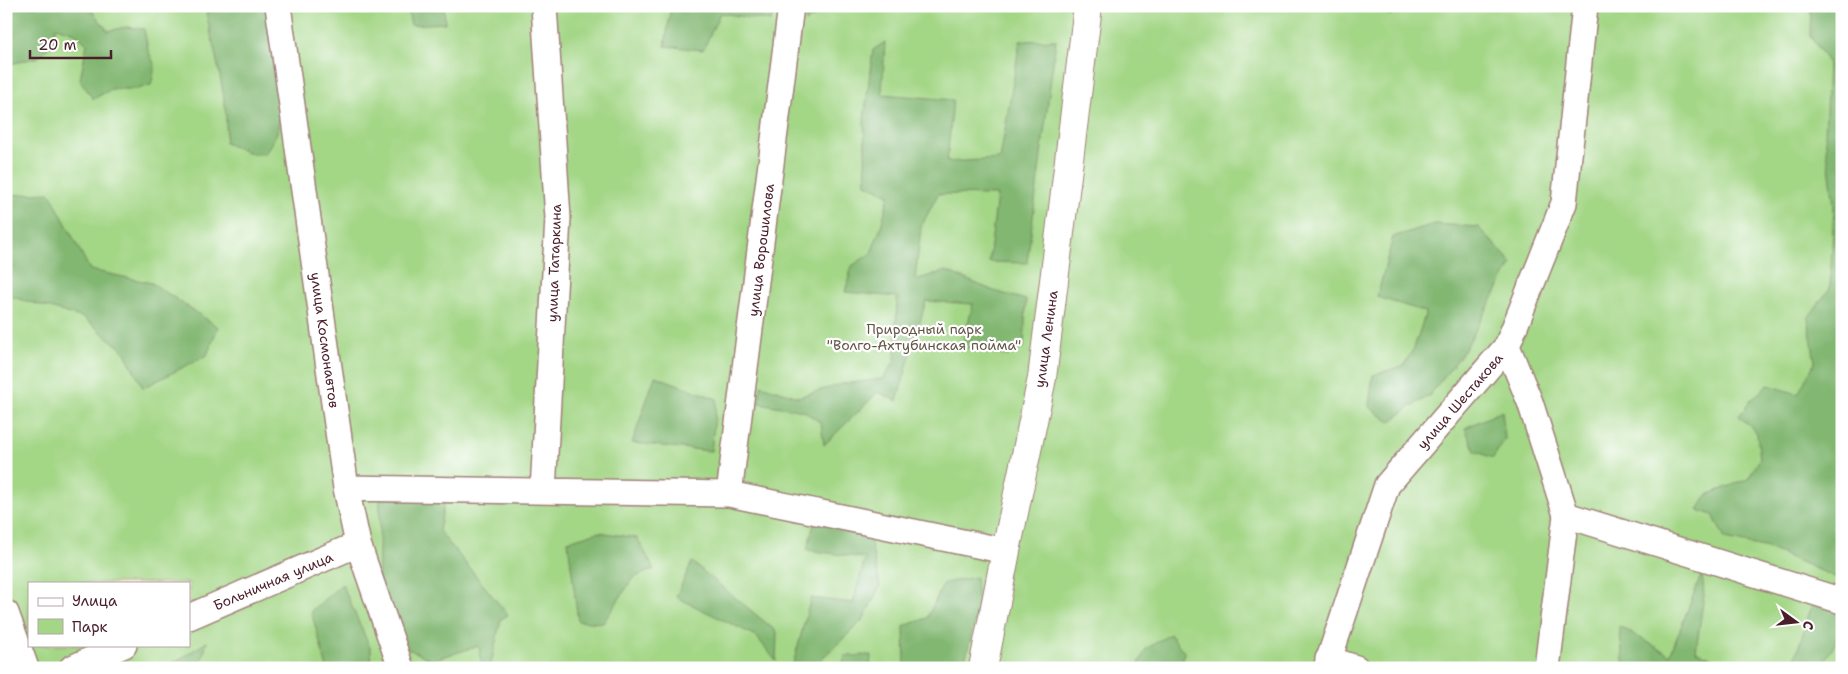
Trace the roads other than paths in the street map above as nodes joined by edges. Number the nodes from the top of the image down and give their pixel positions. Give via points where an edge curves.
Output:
1 (278, 6) edge
2 (544, 6) edge
3 (791, 6) edge
4 (1088, 6) edge
5 (1585, 6) edge
6 (1507, 346) junction
7 (346, 488) junction
8 (543, 491) junction
9 (729, 494) junction
10 (1566, 515) junction
11 (358, 544) junction
12 (1006, 551) junction
13 (1842, 601) edge
14 (6, 613) edge
15 (190, 618) edge
16 (122, 646) edge
17 (1327, 664) edge
18 (26, 668) edge
19 (72, 668) edge
20 (401, 668) edge
21 (983, 668) edge
22 (1356, 668) edge
23 (1547, 668) edge

1 - 7 street, улица Космонавтов
2 - 8 street, улица Татаркина via 558,218
3 - 9 street, улица Ворошилова
4 - 12 street, улица Ленина via 1042,378
5 - 6 street, улица Шестакова via 1564,203
6 - 10 street via 1530,402
6 - 17 street, улица Шестакова via 1387,486
7 - 8 street
7 - 11 street, улица Космонавтов
8 - 9 street
9 - 12 street
10 - 13 street
10 - 23 street
11 - 15 street, Больничная улица
11 - 20 street, улица Космонавтов
12 - 21 street, улица Ленина
14 - 18 street
16 - 19 street
17 - 22 street

